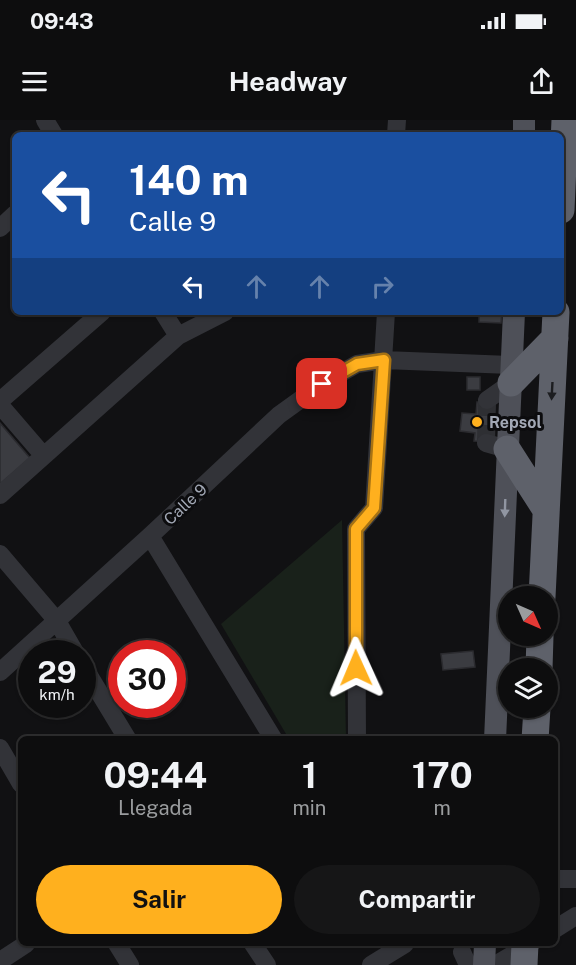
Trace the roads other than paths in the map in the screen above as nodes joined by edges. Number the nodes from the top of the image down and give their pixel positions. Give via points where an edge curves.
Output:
1 (565, 120) edge
2 (564, 142) edge
3 (12, 217) edge
4 (0, 228) edge
5 (99, 315) edge
6 (165, 315) edge
7 (219, 315) edge
8 (386, 315) edge
9 (514, 315) edge
10 (556, 325) edge
11 (178, 336) junction
12 (384, 360) junction
13 (511, 374) junction
14 (487, 400) tunnel mouth
15 (0, 403) edge
16 (497, 446) junction
17 (43, 455) junction
18 (0, 495) edge
19 (546, 510) junction
20 (150, 536) junction
21 (0, 554) edge
22 (543, 586) edge
23 (57, 621) junction
24 (68, 640) edge
25 (0, 672) edge
26 (96, 687) edge
27 (536, 718) edge
28 (126, 736) edge
29 (272, 736) edge
30 (357, 736) edge
31 (495, 736) edge
32 (535, 736) edge
33 (0, 748) edge
34 (18, 779) edge
35 (558, 879) edge
36 (576, 879) edge
37 (576, 916) edge
38 (558, 927) edge
39 (23, 946) edge
40 (118, 946) edge
41 (254, 946) edge
42 (402, 946) edge
43 (485, 946) edge
44 (526, 950) edge
45 (0, 961) edge
46 (130, 965) edge
47 (267, 965) edge
48 (371, 965) edge
49 (484, 965) edge
50 (495, 965) edge

1 - 2 highway
3 - 4 street
5 - 15 street
6 - 11 street
7 - 11 street
8 - 12 street
9 - 13 main road
10 - 13 highway
10 -> 19 highway
11 - 17 street
12 - 13 street, Calle 9
12 - 20 street, Calle 9 via 357,364 279,415
12 - 30 street via 374,508 356,529
13 - 14 street
13 - 16 main road
15 - 17 street
16 - 19 highway
16 -> 31 main road
17 - 18 street
19 - 22 highway
20 - 23 street, Calle 9
20 - 29 street
21 - 23 street
23 - 24 street
23 - 25 street, Calle 9
26 - 28 street
27 - 32 highway
33 - 34 street
35 - 36 street
37 - 38 street
39 - 45 street
40 - 46 street
41 - 47 street
42 - 48 street
43 - 49 main road
44 - 50 street

